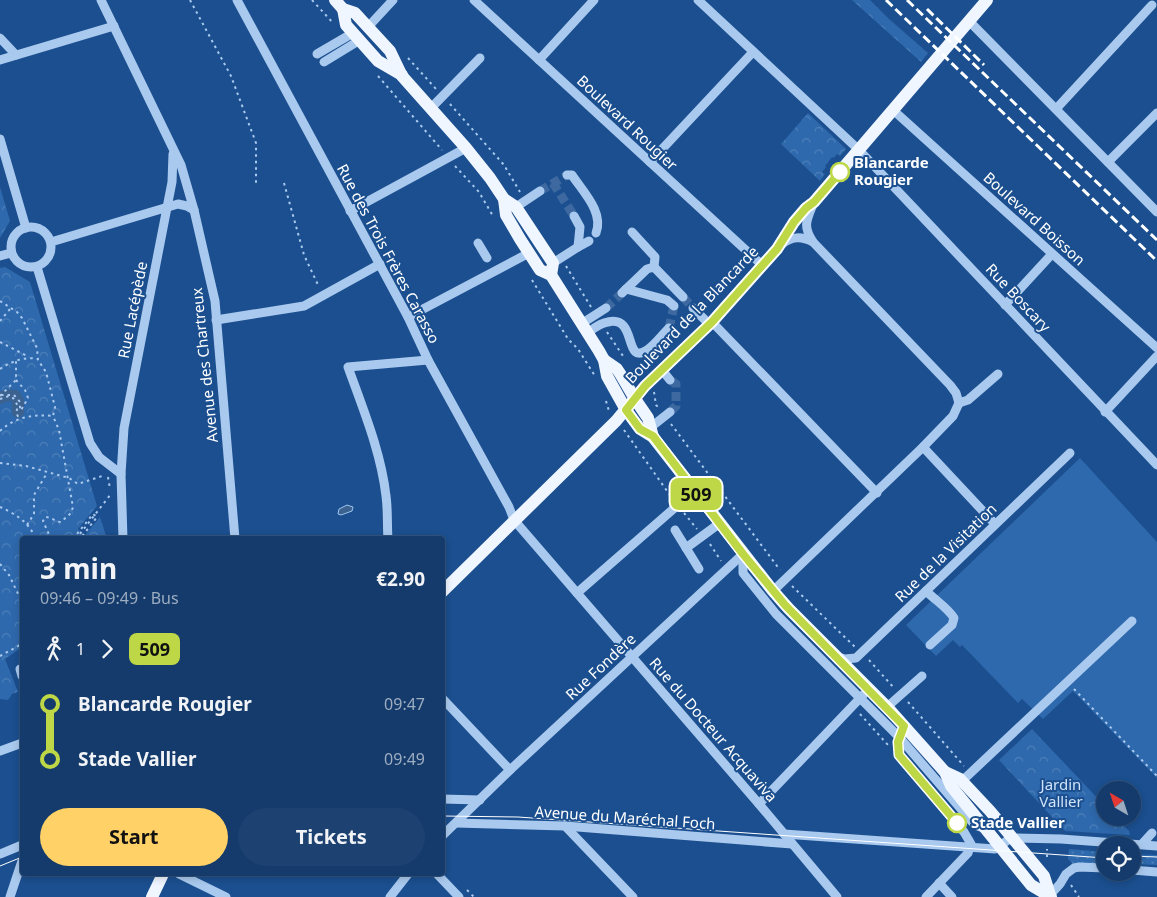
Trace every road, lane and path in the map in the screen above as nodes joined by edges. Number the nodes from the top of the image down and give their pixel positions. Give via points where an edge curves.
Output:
1 (101, 0) edge
2 (190, 0) edge
3 (237, 0) edge
4 (312, 0) edge
5 (393, 0) edge
6 (474, 0) edge
7 (594, 0) edge
8 (698, 0) edge
9 (983, 1) edge
10 (339, 4) edge
11 (1152, 5) edge
12 (969, 21) junction
13 (114, 26) junction
14 (368, 27) junction
15 (353, 37) junction
16 (0, 38) edge
17 (753, 52) junction
18 (317, 54) dead end
19 (16, 55) junction
20 (480, 58) dead end
21 (0, 60) edge
22 (539, 60) junction
23 (324, 62) dead end
24 (376, 73) dead end
25 (402, 76) junction
26 (431, 108) junction
27 (1056, 109) junction
28 (893, 110) junction
29 (1157, 113) edge
30 (0, 139) edge
31 (466, 148) junction
32 (859, 150) junction
33 (173, 152) junction
34 (444, 152) dead end
35 (650, 162) junction
36 (1108, 162) junction
37 (453, 164) dead end
38 (566, 175) dead end
39 (185, 180) junction
40 (172, 182) junction
41 (284, 183) dead end
42 (256, 184) dead end
43 (540, 191) tunnel mouth
44 (504, 199) junction
45 (814, 202) junction
46 (167, 207) junction
47 (516, 207) junction
48 (194, 210) junction
49 (350, 211) junction
50 (1157, 212) edge
51 (493, 216) dead end
52 (574, 216) tunnel mouth
53 (26, 228) junction
54 (632, 232) dead end
55 (596, 233) dead end
56 (589, 241) dead end
57 (51, 242) junction
58 (813, 242) junction
59 (478, 243) dead end
60 (578, 246) junction
61 (777, 249) junction
62 (11, 253) junction
63 (529, 253) junction
64 (1052, 254) junction
65 (0, 256) edge
66 (380, 264) junction
67 (491, 265) junction
68 (762, 265) junction
69 (37, 267) junction
70 (654, 267) junction
71 (552, 269) junction
72 (532, 280) dead end
73 (323, 296) junction
74 (683, 297) tunnel mouth
75 (0, 301) edge
76 (1005, 305) junction
77 (674, 306) dead end
78 (606, 308) tunnel mouth
79 (693, 308) tunnel mouth
80 (10, 309) junction
81 (408, 317) junction
82 (216, 320) junction
83 (0, 321) edge
84 (710, 323) junction
85 (584, 328) junction
86 (670, 328) tunnel mouth
87 (0, 342) edge
88 (1157, 348) edge
89 (1157, 356) edge
90 (29, 358) junction
91 (38, 360) junction
92 (428, 360) junction
93 (604, 360) junction
94 (16, 361) junction
95 (0, 369) edge
96 (998, 374) dead end
97 (16, 380) junction
98 (597, 380) dead end
99 (651, 388) dead end
100 (0, 397) edge
101 (605, 397) dead end
102 (635, 399) junction
103 (959, 403) junction
104 (626, 410) junction
105 (1105, 412) junction
106 (667, 414) junction
107 (19, 415) junction
108 (611, 415) dead end
109 (53, 416) junction
110 (619, 424) dead end
111 (0, 431) edge
112 (652, 432) junction
113 (923, 447) junction
114 (1070, 452) dead end
115 (0, 463) edge
116 (1157, 465) edge
117 (48, 472) junction
118 (121, 474) junction
119 (69, 478) junction
120 (694, 491) junction
121 (876, 493) junction
122 (676, 503) dead end
123 (0, 507) edge
124 (95, 516) junction
125 (514, 520) junction
126 (720, 523) junction
127 (995, 524) junction
128 (27, 525) junction
129 (675, 530) dead end
130 (33, 536) edge
131 (50, 536) edge
132 (75, 536) edge
133 (80, 536) edge
134 (123, 536) edge
135 (235, 536) edge
136 (388, 536) edge
137 (686, 548) junction
138 (743, 554) junction
139 (0, 564) edge
140 (699, 569) dead end
141 (784, 574) dead end
142 (790, 581) dead end
143 (445, 589) edge
144 (773, 591) junction
145 (926, 591) junction
146 (577, 593) junction
147 (20, 598) edge
148 (1132, 621) dead end
149 (20, 645) edge
150 (930, 645) dead end
151 (861, 650) dead end
152 (865, 654) dead end
153 (0, 656) edge
154 (835, 656) junction
155 (632, 657) junction
156 (922, 676) dead end
157 (1068, 682) junction
158 (865, 693) junction
159 (901, 695) junction
160 (445, 701) edge
161 (887, 707) junction
162 (855, 709) dead end
163 (902, 732) junction
164 (20, 744) edge
165 (0, 751) edge
166 (899, 755) junction
167 (510, 770) junction
168 (945, 772) junction
169 (1157, 776) edge
170 (966, 777) junction
171 (445, 799) edge
172 (480, 800) junction
173 (759, 804) junction
174 (456, 823) junction
175 (565, 826) junction
176 (985, 828) junction
177 (445, 833) edge
178 (1152, 833) dead end
179 (784, 834) junction
180 (1011, 838) junction
181 (792, 844) junction
182 (1142, 844) junction
183 (1000, 846) junction
184 (1157, 846) edge
185 (20, 847) edge
186 (970, 850) junction
187 (0, 854) edge
188 (20, 867) edge
189 (1096, 868) edge
190 (1141, 871) edge
191 (1157, 872) edge
192 (162, 876) edge
193 (183, 876) edge
194 (406, 876) edge
195 (439, 876) edge
196 (939, 883) junction
197 (1070, 884) dead end
198 (1050, 896) edge
199 (10, 897) edge
200 (152, 897) edge
201 (226, 897) edge
202 (390, 897) edge
203 (459, 897) edge
204 (633, 897) edge
205 (836, 897) edge
206 (926, 897) edge
207 (952, 897) edge
208 (1078, 897) edge

1 - 13 street, Avenue des Chartreux
2 - 42 path via 231,76 256,144
3 - 49 street, Rue des Trois Frères Carasso
4 - 15 path
5 - 14 street
6 - 22 street, Boulevard Rougier
7 - 22 street
8 - 17 street, Rue Boscary
9 - 12 main road, Boulevard de la Blancarde
10 - 14 main road
10 - 15 main road
11 - 27 street
12 - 27 street
12 - 28 main road, Boulevard de la Blancarde
13 - 19 street
13 - 33 street, Avenue des Chartreux
14 - 25 main road via 390,52
15 - 18 street
15 - 23 street
15 - 25 main road via 378,61
16 - 19 street
17 - 32 street, Rue Boscary
17 - 35 street
19 - 21 street
20 - 26 street
22 - 35 street, Boulevard Rougier
24 - 34 path
25 - 26 main road
26 - 31 main road
27 - 36 street
28 - 32 main road, Boulevard de la Blancarde
28 - 64 street, Boulevard Boisson
29 - 36 street
30 - 53 street
31 - 44 main road
31 - 49 street
32 - 45 main road, Boulevard de la Blancarde
32 - 76 street, Rue Boscary
33 - 39 street, Avenue des Chartreux
33 - 40 street, Rue Lacépède
35 - 68 street, Boulevard Rougier
36 - 50 street
37 - 51 path via 479,192
38 - 55 street via 572,175 597,213 600,224
39 - 40 street
39 - 48 street, Avenue des Chartreux
40 - 46 street, Rue Lacépède
41 - 73 path via 304,255
43 - 47 street
44 - 47 main road
44 - 63 main road via 506,215
45 - 58 street via 805,227
45 - 61 main road, Boulevard de la Blancarde via 794,222
46 - 48 street via 178,204
46 - 57 street
46 - 118 street, Rue Lacépède via 126,420
47 - 71 main road
48 - 82 street, Avenue des Chartreux via 215,300
49 - 66 street, Rue des Trois Frères Carasso
52 - 60 street via 580,227
53 - 57 street via 38,228
53 - 62 street via 15,235
54 - 70 street via 655,256
56 - 60 street
57 - 69 street via 51,255
58 - 61 street via 804,238 791,239
58 - 103 street via 950,385
59 - 67 street
60 - 71 street
61 - 68 main road, Boulevard de la Blancarde
62 - 65 street
62 - 69 street via 24,267
63 - 67 street
63 - 71 main road via 540,270
64 - 76 street
64 - 88 street, Boulevard Boisson
66 - 73 street
66 - 81 street, Rue des Trois Frères Carasso
67 - 81 street
68 - 84 main road, Boulevard de la Blancarde
69 - 118 street via 93,451
70 - 74 street
70 - 77 street via 647,269 624,291 667,300
71 - 85 main road
72 - 98 path
73 - 82 street via 304,306
75 - 80 path
76 - 105 street, Rue Boscary
78 - 85 street
79 - 84 street
80 - 83 path
80 - 91 path via 22,318 37,348
81 - 92 street, Rue des Trois Frères Carasso
82 - 135 street, Avenue des Chartreux
84 - 102 main road, Boulevard de la Blancarde via 666,375 645,386
84 - 121 street
85 - 86 street via 606,322 620,323 626,327 632,349 636,352 646,351
85 - 93 main road
87 - 90 path
89 - 105 street
90 - 91 path
90 - 94 path
91 - 109 path via 46,372 55,407
92 - 125 street, Rue des Trois Frères Carasso
92 - 136 street via 348,367 379,465 386,497
93 - 102 main road via 617,369
93 - 104 main road via 607,376
94 - 95 path
94 - 97 path
96 - 103 street via 968,400
97 - 100 path
97 - 107 path via 28,398
99 - 106 path via 656,393 656,406
100 - 107 path via 13,398
101 - 108 path
102 - 104 main road, Boulevard de la Blancarde
102 - 112 main road via 648,418
103 - 113 street via 953,416
104 - 112 main road via 640,429
104 - 125 main road, Boulevard de la Blancarde
105 - 116 street, Rue Boscary
106 - 112 street
106 - 141 path
107 - 109 path
107 - 111 path
109 - 119 path
110 - 122 path
112 - 120 main road
113 - 121 street
113 - 127 street
114 - 127 street, Rue de la Visitation
115 - 117 path
117 - 119 path
117 - 128 path via 34,495 34,514
118 - 134 street, Rue Lacépède
119 - 124 path via 78,484 108,474 111,495
119 - 131 path via 71,513 61,522 45,517 43,521
120 - 126 main road
120 - 146 street
121 - 144 street
123 - 128 path
124 - 132 path via 93,514
124 - 133 path
125 - 143 main road, Boulevard de la Blancarde
125 - 146 street, Rue du Docteur Acquaviva
126 - 137 street
126 - 138 main road
127 - 145 street, Rue de la Visitation
128 - 130 path
129 - 137 street
137 - 140 street
138 - 144 main road
138 - 155 street, Rue Fondère
138 - 158 street via 743,573 776,614
139 - 147 path
142 - 151 path via 798,593
144 - 154 main road
145 - 150 street via 954,618 952,625
145 - 154 street, Rue de la Visitation via 856,658
146 - 155 street, Rue du Docteur Acquaviva
148 - 157 street
149 - 153 path
152 - 159 path
154 - 158 main road
155 - 167 street, Rue Fondère
155 - 173 street, Rue du Docteur Acquaviva
156 - 159 street
157 - 169 path
157 - 170 street
158 - 161 main road
158 - 163 street
158 - 173 street
159 - 161 street
159 - 170 path
160 - 167 street
161 - 163 main road
162 - 166 path
163 - 166 street
163 - 168 main road
163 - 176 street via 974,824
164 - 165 street
166 - 186 street via 970,840
167 - 172 street, Rue Fondère
168 - 170 main road
168 - 176 main road via 951,786
170 - 180 main road
171 - 172 street
172 - 174 street, Rue Fondère
173 - 179 street, Rue du Docteur Acquaviva
174 - 175 street, Avenue du Maréchal Foch
174 - 177 street, Rue Fondère
175 - 181 street, Avenue du Maréchal Foch
175 - 204 street
176 - 183 main road
178 - 182 street
179 - 181 street, Rue du Docteur Acquaviva
179 - 186 street
180 - 182 street
180 - 183 street
180 - 198 main road via 1044,876
181 - 205 street, Rue du Docteur Acquaviva
182 - 184 street
183 - 186 street
183 - 198 main road via 1031,886
185 - 187 street
186 - 196 street
188 - 199 street
189 - 198 street via 1074,868
190 - 191 street
192 - 200 main road
193 - 201 street
194 - 202 street
195 - 203 street
196 - 206 street
196 - 207 street
197 - 208 path

